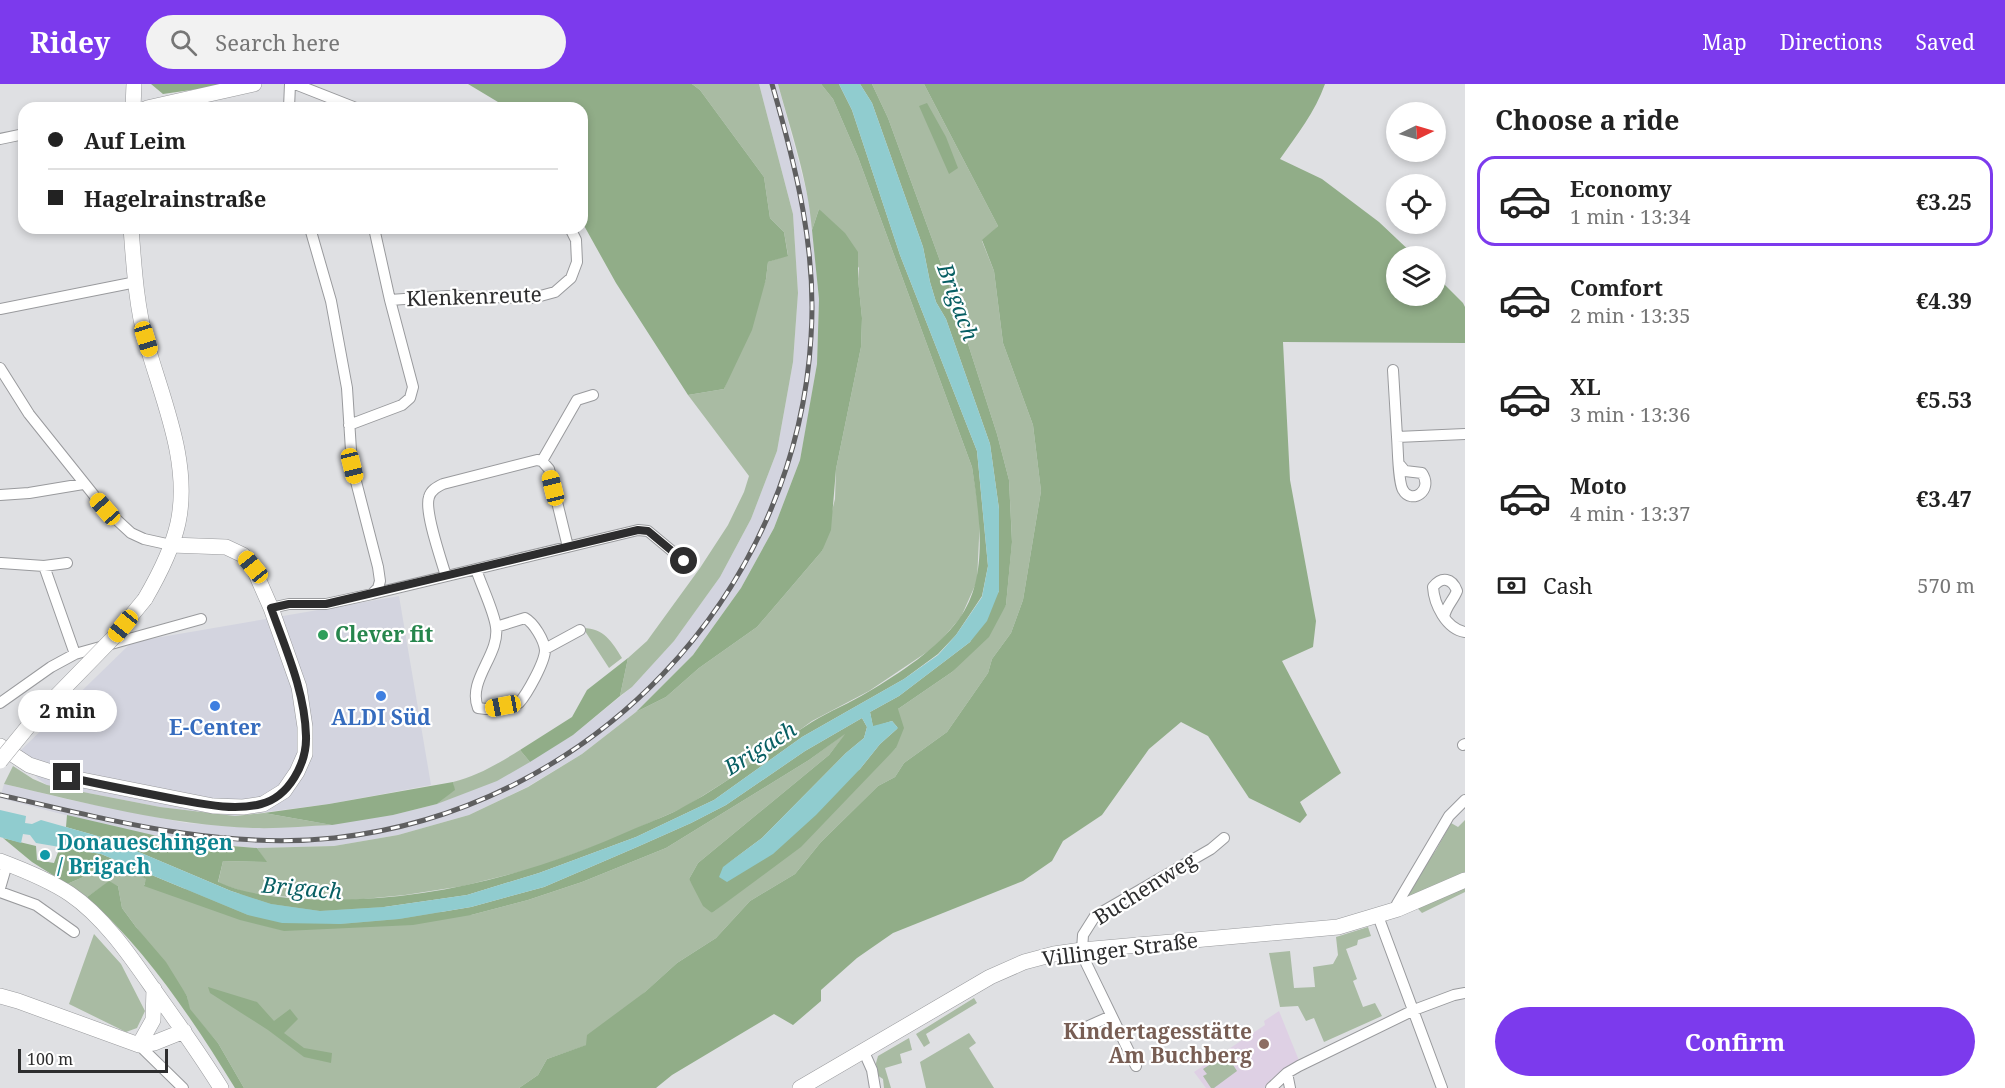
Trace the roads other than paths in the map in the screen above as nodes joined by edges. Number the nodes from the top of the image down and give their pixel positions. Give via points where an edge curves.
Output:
1 (134, 84) edge
2 (254, 84) edge
3 (290, 84) edge
4 (295, 84) edge
5 (133, 102) edge
6 (174, 102) edge
7 (289, 102) edge
8 (341, 102) edge
9 (18, 135) edge
10 (0, 139) edge
11 (132, 234) edge
12 (312, 234) edge
13 (375, 234) edge
14 (573, 234) edge
15 (136, 282) junction
16 (390, 300) junction
17 (0, 309) edge
18 (0, 368) edge
19 (1393, 370) dead end
20 (593, 395) dead end
21 (349, 425) junction
22 (1465, 434) edge
23 (1397, 437) junction
24 (542, 460) junction
25 (1400, 465) dead end
26 (83, 484) junction
27 (0, 495) edge
28 (171, 545) junction
29 (568, 547) junction
30 (684, 561) dead end
31 (1, 563) edge
32 (67, 563) dead end
33 (44, 566) junction
34 (476, 569) junction
35 (446, 576) junction
36 (372, 594) junction
37 (271, 608) junction
38 (1444, 617) dead end
39 (201, 619) dead end
40 (496, 627) junction
41 (580, 630) dead end
42 (1465, 632) edge
43 (545, 649) junction
44 (75, 654) junction
45 (0, 703) edge
46 (0, 746) edge
47 (0, 761) edge
48 (1465, 800) edge
49 (1224, 838) dead end
50 (4, 862) edge
51 (1465, 880) edge
52 (0, 890) edge
53 (1398, 909) junction
54 (1378, 916) junction
55 (74, 932) dead end
56 (1082, 950) junction
57 (154, 989) junction
58 (1465, 993) edge
59 (0, 996) edge
60 (1414, 1010) junction
61 (1111, 1016) junction
62 (184, 1031) junction
63 (1073, 1034) dead end
64 (139, 1045) junction
65 (864, 1052) junction
66 (1136, 1066) dead end
67 (1287, 1073) junction
68 (183, 1088) edge
69 (221, 1088) edge
70 (800, 1088) edge
71 (875, 1088) edge
72 (1271, 1088) edge
73 (1290, 1088) edge
74 (1442, 1088) edge

1 - 5 main road
2 - 6 main road
3 - 7 street
4 - 8 street
9 - 10 street
11 - 15 main road
12 - 21 street via 331,301 347,388
13 - 16 street, Klenkenreute
14 - 16 street, Klenkenreute via 577,262 572,278 555,292 533,298 447,296
15 - 17 street
15 - 28 main road via 146,339 180,468 181,507
16 - 21 street, Klenkenreute via 413,387 410,398 402,405
18 - 26 street via 29,414
19 - 23 street
20 - 24 street via 577,400
21 - 36 street via 352,466 380,581
22 - 23 street
23 - 25 street
24 - 29 street via 549,469
24 - 35 street via 443,484 432,491 428,512
26 - 27 street
26 - 28 street via 131,533
28 - 37 main road via 237,551 253,567
28 - 47 main road, bridge via 145,598
29 - 30 street via 648,531
29 - 34 street
31 - 33 street
32 - 33 street
33 - 44 street
34 - 35 street
34 - 40 street
35 - 36 street
36 - 37 street via 326,604
37 - 46 main road via 299,687 306,737 305,754 297,772 284,791 263,804 213,806 67,777 29,765
38 - 42 street via 1453,628
39 - 44 street
40 - 43 street via 525,618
40 - 43 street via 495,641 481,673 475,701 478,708 519,703
41 - 43 street
44 - 45 street via 51,666
48 - 53 street via 1449,816 1396,904
49 - 56 street, Buchenweg via 1095,916 1083,935
50 - 52 street
50 - 57 main road via 71,895 104,925
51 - 53 main road, Villinger Straße
52 - 55 street via 36,905
53 - 54 main road, Villinger Straße
54 - 56 main road, Villinger Straße via 1338,927
54 - 60 street
56 - 61 street
56 - 65 main road, Villinger Straße via 1024,962 990,977
57 - 62 main road
57 - 64 main road via 153,1020
58 - 60 street
59 - 64 main road
60 - 67 street
60 - 74 street
61 - 63 street
61 - 66 street
62 - 64 main road
62 - 69 main road
64 - 68 street
65 - 70 main road, Villinger Straße
65 - 71 street
67 - 72 street
67 - 73 street

